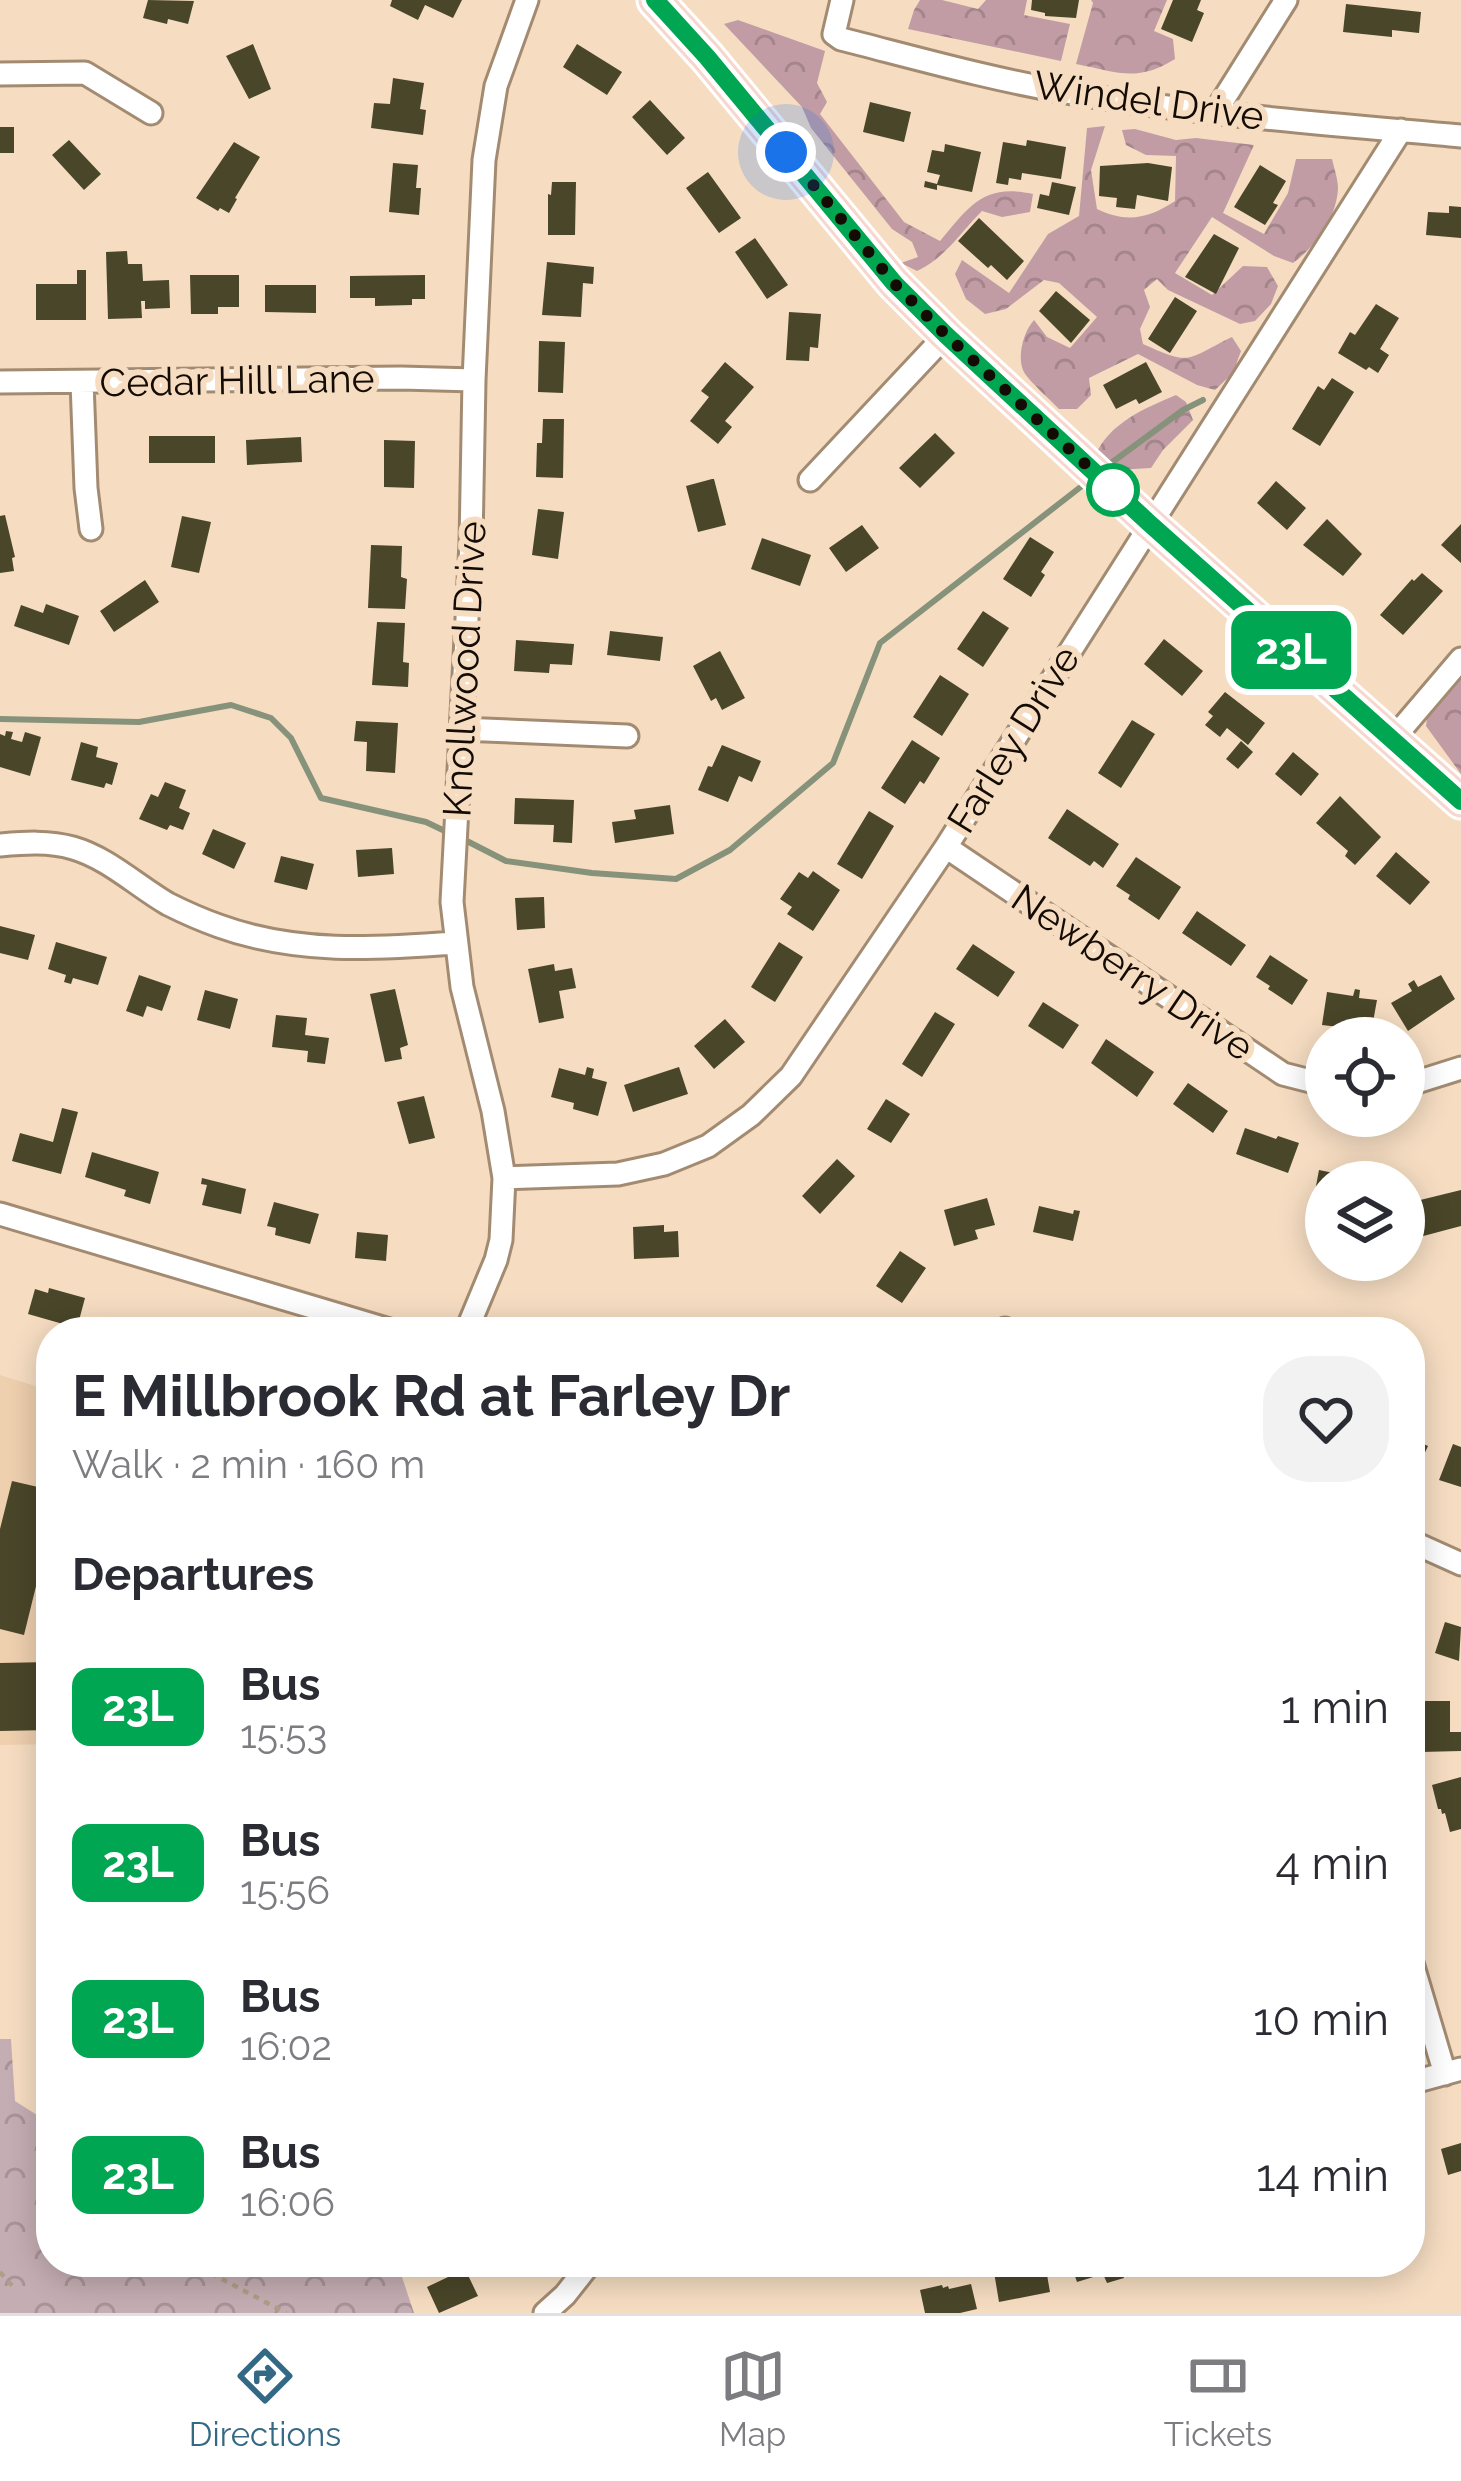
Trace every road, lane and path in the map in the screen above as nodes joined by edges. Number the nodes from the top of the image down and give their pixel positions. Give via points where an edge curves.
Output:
1 (527, 0) edge
2 (655, 0) edge
3 (842, 0) edge
4 (1286, 0) edge
5 (0, 74) edge
6 (1215, 112) junction
7 (151, 113) dead end
8 (1400, 130) junction
9 (1461, 136) edge
10 (946, 335) junction
11 (474, 380) junction
12 (0, 382) edge
13 (82, 382) junction
14 (809, 480) dead end
15 (1149, 523) junction
16 (91, 529) dead end
17 (1461, 658) edge
18 (460, 729) junction
19 (627, 736) dead end
20 (1392, 740) junction
21 (1461, 801) edge
22 (0, 845) edge
23 (946, 847) junction
24 (455, 943) junction
25 (1461, 1068) edge
26 (1425, 1079) edge
27 (1305, 1080) edge
28 (504, 1178) junction
29 (0, 1214) edge
30 (346, 1317) edge
31 (473, 1317) edge
32 (1425, 1548) edge
33 (1461, 1564) edge
34 (1425, 1996) edge
35 (1453, 2071) edge
36 (0, 2272) edge
37 (218, 2277) edge
38 (579, 2277) edge
39 (16, 2290) dead end
40 (286, 2313) edge
41 (544, 2313) edge

1 - 11 street, Knollwood Drive via 496,86 484,160
2 - 10 main road
3 - 6 street, Windel Drive via 834,25 841,39 1045,88
4 - 6 street
5 - 7 street via 85,73
6 - 8 street, Windel Drive
8 - 9 street, Windel Drive
8 - 15 street, Farley Drive
10 - 14 street
10 - 15 main road
11 - 13 street, Cedar Hill Lane
11 - 18 street, Knollwood Drive
12 - 13 street, Cedar Hill Lane
13 - 16 street
15 - 20 main road
15 - 23 street, Farley Drive
17 - 20 street
18 - 19 street
18 - 24 street, Knollwood Drive
20 - 21 main road
22 - 24 street via 49,843 88,853 170,905 250,936 367,950
23 - 27 street, Newberry Drive via 1283,1074
23 - 28 street, Farley Drive via 791,1076 751,1115 664,1164
24 - 28 street, Knollwood Drive
25 - 26 street
28 - 31 street, Knollwood Drive via 501,1240
29 - 30 street
32 - 33 street
34 - 35 street
36 - 39 path
37 - 40 path
38 - 41 street

